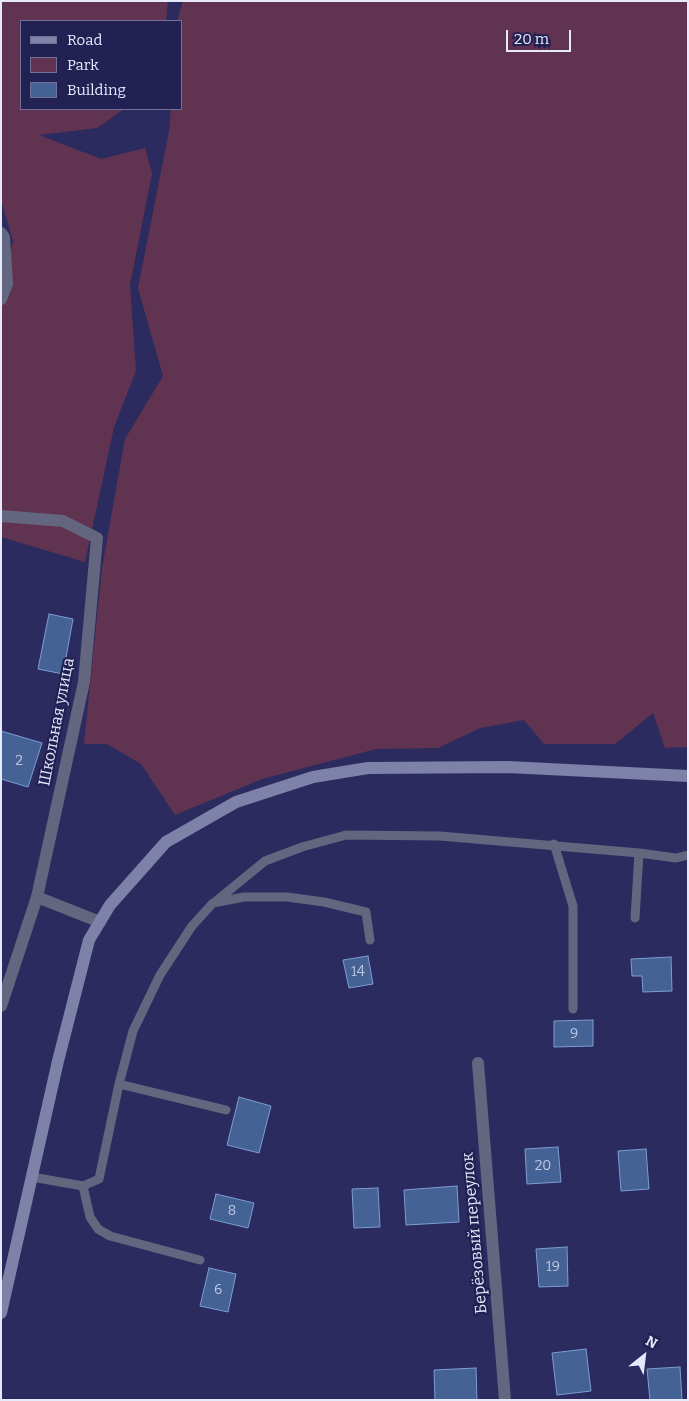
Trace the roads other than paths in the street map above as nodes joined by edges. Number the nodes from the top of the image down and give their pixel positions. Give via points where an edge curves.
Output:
1 (1, 233) edge
2 (1, 299) edge
3 (1, 516) edge
4 (688, 776) edge
5 (554, 844) junction
6 (638, 853) junction
7 (688, 855) edge
8 (38, 897) junction
9 (213, 903) junction
10 (636, 918) dead end
11 (100, 922) junction
12 (370, 940) dead end
13 (1, 1006) edge
14 (573, 1009) dead end
15 (478, 1063) dead end
16 (119, 1084) junction
17 (226, 1110) dead end
18 (32, 1177) junction
19 (83, 1186) junction
20 (200, 1260) dead end
21 (1, 1311) edge
22 (505, 1400) edge

1 - 2 street via 4,237 7,284
3 - 8 street, Школьная улица via 64,521 98,538 84,682
4 - 11 street via 508,767 368,768 313,777 236,802 166,842 110,905
5 - 6 lane
5 - 9 lane via 440,836 346,835 266,861
5 - 14 lane via 573,906
6 - 7 lane via 676,858
6 - 10 lane
8 - 11 street
8 - 13 street, Школьная улица
9 - 12 lane via 244,897 286,897 324,902 366,912
9 - 16 lane via 192,926 160,975 133,1031
11 - 18 street via 89,940
15 - 22 street, Берёзовый переулок
16 - 17 lane
16 - 19 lane via 99,1179
18 - 19 lane
18 - 21 street
19 - 20 lane via 90,1217 98,1229 110,1236

